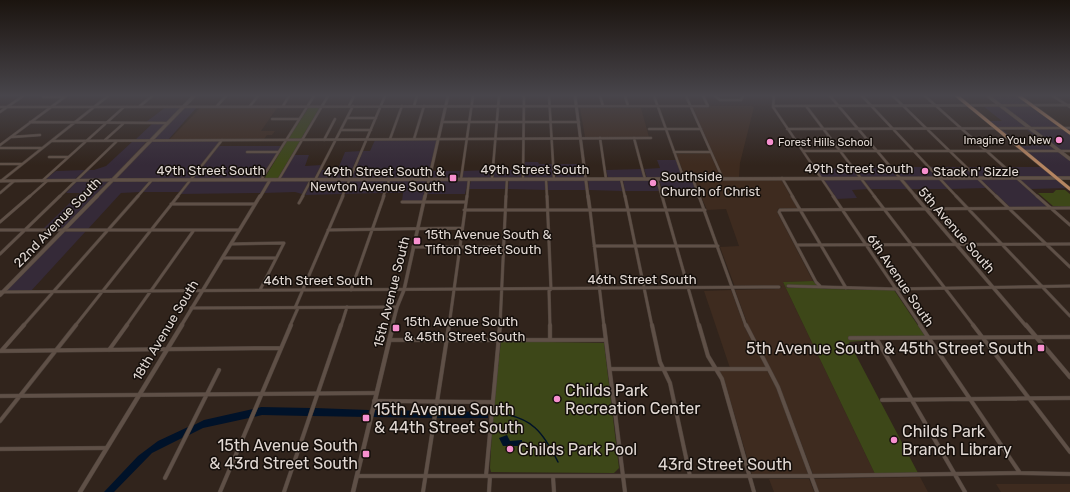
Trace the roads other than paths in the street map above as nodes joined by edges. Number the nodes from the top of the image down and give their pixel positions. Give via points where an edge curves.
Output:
1 (34, 119) edge
2 (78, 119) edge
3 (111, 119) edge
4 (171, 119) edge
5 (272, 119) dead end
6 (299, 119) joint
7 (314, 119) edge
8 (335, 119) dead end
9 (346, 119) edge
10 (376, 119) edge
11 (397, 119) edge
12 (420, 119) edge
13 (443, 119) edge
14 (470, 119) edge
15 (496, 119) edge
16 (523, 119) edge
17 (551, 119) edge
18 (578, 119) edge
19 (663, 119) edge
20 (697, 119) edge
21 (781, 119) edge
22 (816, 119) edge
23 (849, 119) edge
24 (883, 119) edge
25 (918, 119) edge
26 (952, 119) edge
27 (986, 119) edge
28 (1018, 119) edge
29 (1051, 119) edge
30 (30, 122) junction
31 (74, 122) junction
32 (442, 122) junction
33 (470, 122) junction
34 (496, 122) junction
35 (523, 122) junction
36 (551, 122) junction
37 (578, 122) junction
38 (106, 123) junction
39 (124, 123) junction
40 (167, 123) junction
41 (892, 128) junction
42 (927, 128) junction
43 (962, 128) junction
44 (997, 128) junction
45 (1030, 128) junction
46 (1064, 128) junction
47 (1070, 128) edge
48 (649, 129) dead end
49 (666, 129) junction
50 (701, 129) junction
51 (787, 129) junction
52 (823, 129) junction
53 (858, 129) junction
54 (340, 130) junction
55 (371, 130) junction
56 (1070, 133) edge
57 (11, 136) junction
58 (40, 136) dead end
59 (581, 138) junction
60 (600, 138) junction
61 (634, 138) junction
62 (651, 138) dead end
63 (414, 139) junction
64 (466, 139) junction
65 (495, 139) junction
66 (524, 139) junction
67 (552, 139) junction
68 (51, 140) junction
69 (222, 140) junction
70 (286, 140) junction
71 (302, 140) junction
72 (324, 140) junction
73 (335, 140) junction
74 (367, 140) junction
75 (390, 140) junction
76 (438, 140) junction
77 (86, 141) junction
78 (105, 141) junction
79 (117, 141) junction
80 (150, 141) junction
81 (0, 145) edge
82 (0, 148) edge
83 (42, 148) junction
84 (803, 151) junction
85 (877, 151) junction
86 (914, 151) junction
87 (950, 151) junction
88 (987, 151) junction
89 (1023, 151) junction
90 (1059, 151) junction
91 (1070, 151) edge
92 (247, 152) dead end
93 (278, 152) junction
94 (674, 152) junction
95 (711, 152) junction
96 (840, 152) junction
97 (49, 157) dead end
98 (69, 157) junction
99 (1070, 159) edge
100 (0, 164) edge
101 (23, 164) junction
102 (782, 178) junction
103 (821, 178) junction
104 (861, 178) junction
105 (900, 178) junction
106 (939, 178) junction
107 (978, 178) junction
108 (1017, 178) junction
109 (1056, 178) junction
110 (1070, 178) edge
111 (460, 179) junction
112 (469, 179) junction
113 (492, 179) junction
114 (507, 179) junction
115 (523, 179) junction
116 (546, 179) junction
117 (554, 179) junction
118 (586, 179) junction
119 (606, 179) junction
120 (621, 179) junction
121 (645, 179) junction
122 (657, 179) junction
123 (684, 179) junction
124 (693, 179) junction
125 (723, 179) junction
126 (111, 180) junction
127 (152, 180) junction
128 (190, 180) junction
129 (261, 180) junction
130 (270, 180) junction
131 (278, 180) junction
132 (313, 180) junction
133 (349, 180) junction
134 (389, 180) junction
135 (429, 180) junction
136 (1, 181) edge
137 (14, 181) junction
138 (42, 181) junction
139 (47, 181) junction
140 (75, 181) junction
141 (1070, 189) edge
142 (0, 193) edge
143 (402, 202) dead end
144 (423, 202) junction
145 (465, 202) junction
146 (299, 203) dead end
147 (171, 204) junction
148 (255, 204) junction
149 (968, 208) junction
150 (1009, 208) junction
151 (1051, 208) junction
152 (1070, 208) edge
153 (800, 209) junction
154 (842, 209) junction
155 (884, 209) junction
156 (926, 209) junction
157 (464, 210) junction
158 (506, 210) junction
159 (548, 210) junction
160 (590, 210) junction
161 (628, 210) junction
162 (667, 210) junction
163 (705, 210) junction
164 (0, 222) edge
165 (1070, 225) edge
166 (417, 228) junction
167 (462, 228) junction
168 (372, 229) junction
169 (0, 230) edge
170 (25, 230) junction
171 (63, 230) junction
172 (109, 230) junction
173 (150, 230) junction
174 (194, 230) junction
175 (240, 230) junction
176 (328, 230) junction
177 (232, 244) junction
178 (1002, 244) junction
179 (1046, 244) junction
180 (1070, 244) edge
181 (796, 245) junction
182 (821, 245) junction
183 (866, 245) junction
184 (912, 245) junction
185 (957, 245) junction
186 (594, 246) junction
187 (635, 246) junction
188 (677, 246) junction
189 (718, 246) junction
190 (459, 247) junction
191 (504, 247) junction
192 (413, 248) junction
193 (0, 254) edge
194 (223, 258) junction
195 (276, 258) junction
196 (1070, 267) edge
197 (779, 286) dead end
198 (788, 286) dead end
199 (820, 286) junction
200 (1041, 286) junction
201 (1070, 286) edge
202 (733, 288) junction
203 (846, 288) junction
204 (945, 288) junction
205 (994, 288) junction
206 (454, 289) junction
207 (502, 289) junction
208 (551, 289) junction
209 (600, 289) junction
210 (644, 289) junction
211 (689, 289) junction
212 (895, 289) junction
213 (260, 290) junction
214 (303, 290) junction
215 (351, 290) junction
216 (404, 290) junction
217 (151, 291) junction
218 (202, 291) junction
219 (54, 292) junction
220 (102, 292) junction
221 (1, 293) edge
222 (347, 307) junction
223 (397, 307) junction
224 (191, 308) junction
225 (297, 308) junction
226 (1070, 316) edge
227 (1070, 337) edge
228 (850, 338) dead end
229 (876, 338) junction
230 (928, 338) junction
231 (983, 338) junction
232 (1036, 338) junction
233 (447, 339) junction
234 (498, 339) junction
235 (389, 340) junction
236 (550, 340) junction
237 (606, 340) junction
238 (281, 348) junction
239 (56, 350) junction
240 (109, 350) junction
241 (166, 350) junction
242 (1, 351) edge
243 (610, 369) junction
244 (664, 369) junction
245 (769, 369) junction
246 (220, 370) dead end
247 (716, 370) junction
248 (1070, 377) edge
249 (318, 393) junction
250 (376, 393) junction
251 (207, 394) junction
252 (262, 394) junction
253 (138, 395) junction
254 (0, 396) edge
255 (20, 396) junction
256 (1070, 398) edge
257 (970, 399) junction
258 (1029, 399) junction
259 (882, 400) dead end
260 (912, 400) junction
261 (374, 401) junction
262 (437, 401) junction
263 (491, 402) junction
264 (0, 421) edge
265 (106, 448) junction
266 (0, 449) edge
267 (1070, 452) edge
268 (1020, 473) junction
269 (955, 474) junction
270 (1070, 474) edge
271 (356, 476) junction
272 (425, 476) junction
273 (488, 476) junction
274 (553, 476) junction
275 (623, 476) junction
276 (690, 476) junction
277 (750, 476) junction
278 (811, 476) junction
279 (165, 478) dead end
280 (80, 492) edge
281 (220, 492) edge
282 (284, 492) edge
283 (352, 492) edge
284 (423, 492) edge
285 (489, 492) edge
286 (554, 492) edge
287 (625, 492) edge
288 (754, 492) edge
289 (817, 492) edge
290 (965, 492) edge

1 - 30 street
2 - 31 street
3 - 38 street
4 - 40 main road, 22nd Avenue South
5 - 6 street
6 - 70 street
7 - 71 street
8 - 72 street
9 - 54 street
10 - 55 street
11 - 75 street
12 - 63 street
13 - 32 street, 15th Avenue South
14 - 33 street
15 - 34 street
16 - 35 street
17 - 36 street
18 - 37 street
19 - 49 street
20 - 50 street
21 - 51 street, 6th Avenue South
22 - 52 street
23 - 53 street, 5th Avenue South
24 - 41 street
25 - 42 street
26 - 43 street
27 - 44 main road
28 - 45 main road
29 - 46 main road
30 - 31 street
30 - 57 street
31 - 38 street
31 - 68 street
32 - 33 street
32 - 76 street, 15th Avenue South
33 - 34 street
33 - 64 street
34 - 35 street
34 - 65 street
35 - 36 street
35 - 66 street
36 - 37 street
36 - 67 street
37 - 59 street
38 - 39 street
38 - 77 street
39 - 40 street
39 - 78 street
40 - 80 main road, 22nd Avenue South
41 - 42 street
41 - 53 street
41 - 86 street
42 - 43 street
42 - 87 street
43 - 44 street
43 - 88 street
44 - 45 street
44 - 89 main road
45 - 46 street
45 - 90 main road
46 - 47 street
46 - 56 main road
48 - 49 street
49 - 50 street
49 - 94 street
50 - 95 street
51 - 52 street
51 - 84 street, 6th Avenue South
52 - 53 street
52 - 96 street
53 - 85 street, 5th Avenue South
54 - 55 street
54 - 73 street
55 - 74 street
57 - 58 street
57 - 81 street
59 - 60 street
59 - 67 street
59 - 118 street
60 - 61 street
60 - 119 street
61 - 62 street
61 - 121 street
63 - 75 street
63 - 76 street
64 - 65 street
64 - 76 street
64 - 111 street
65 - 66 street
65 - 113 street
66 - 67 street
66 - 115 street
67 - 117 street
68 - 77 street
68 - 83 street
69 - 70 street
69 - 80 street
69 - 128 street
70 - 71 street
70 - 93 street
71 - 72 street
71 - 131 street
72 - 73 street
73 - 74 street
73 - 132 street
74 - 75 street
74 - 133 street
76 - 135 street, 15th Avenue South
77 - 78 street
77 - 98 street
78 - 79 street
79 - 80 street
79 - 140 street
80 - 126 main road, 22nd Avenue South
82 - 83 street
83 - 101 street
84 - 96 street
84 - 103 street, 6th Avenue South
85 - 86 street
85 - 96 street
85 - 105 street, 5th Avenue South
86 - 87 street
86 - 106 street
87 - 88 street
87 - 107 street
88 - 89 street
88 - 108 street
89 - 90 street
89 - 109 main road
90 - 91 street
90 - 99 main road
92 - 93 street
93 - 129 street
94 - 95 street
94 - 123 street
95 - 125 street
96 - 104 street
97 - 98 street
98 - 138 street
100 - 101 street
101 - 136 street
102 - 103 main road, 49th Street South
102 - 125 main road, 49th Street South
102 - 153 street
103 - 104 main road, 49th Street South
103 - 154 street, 6th Avenue South
104 - 105 main road, 49th Street South
104 - 155 street
105 - 106 main road, 49th Street South
105 - 156 street, 5th Avenue South
106 - 107 main road, 49th Street South
106 - 149 street
107 - 108 main road, 49th Street South
107 - 150 street
108 - 109 main road, 49th Street South
108 - 151 street
109 - 110 main road, 49th Street South
109 - 141 main road
111 - 112 main road, 49th Street South
111 - 135 main road, 49th Street South
112 - 113 main road, 49th Street South
112 - 145 street
113 - 114 main road, 49th Street South
114 - 115 main road, 49th Street South
114 - 158 street
115 - 116 main road, 49th Street South
116 - 117 main road, 49th Street South
116 - 159 street
117 - 118 main road, 49th Street South
118 - 119 main road, 49th Street South
118 - 160 street
119 - 120 main road, 49th Street South
120 - 121 main road, 49th Street South
120 - 161 street
121 - 122 main road, 49th Street South
122 - 123 main road, 49th Street South
122 - 162 street
123 - 124 main road, 49th Street South
124 - 125 main road, 49th Street South
124 - 163 street
126 - 127 main road, 49th Street South
126 - 140 street, 49th Street South
126 - 171 main road, 22nd Avenue South
127 - 128 main road, 49th Street South
127 - 172 street
128 - 129 main road, 49th Street South
128 - 147 street
129 - 130 main road, 49th Street South
130 - 131 main road, 49th Street South
130 - 148 street, 18th Avenue South
131 - 132 main road, 49th Street South
132 - 133 main road, 49th Street South
132 - 146 street
133 - 134 main road, 49th Street South
133 - 176 street
134 - 135 main road, 49th Street South
134 - 168 street
135 - 144 street, 15th Avenue South
136 - 137 street, 49th Street South
137 - 138 street, 49th Street South
137 - 142 street
138 - 139 street, 49th Street South
139 - 140 street, 49th Street South
139 - 164 street
140 - 170 street
143 - 144 street
144 - 145 street
144 - 166 street, 15th Avenue South
145 - 157 street
147 - 148 street
147 - 173 street
148 - 175 street, 18th Avenue South
149 - 150 street
149 - 156 street
149 - 178 street
150 - 151 street
150 - 179 street
151 - 152 street
151 - 165 street
153 - 154 street
153 - 181 street via 779,212
153 - 182 street
154 - 155 street
154 - 183 street, 6th Avenue South
155 - 156 street
155 - 184 street
156 - 185 street, 5th Avenue South
157 - 158 street
157 - 167 street
158 - 159 street
158 - 191 street
159 - 160 street
159 - 208 street
160 - 161 street
160 - 186 street
161 - 162 street
161 - 187 street
162 - 163 street
162 - 188 street
163 - 189 street
166 - 167 street
166 - 168 street
166 - 192 street, 15th Avenue South
167 - 190 street
168 - 176 street
168 - 215 street
169 - 170 street
170 - 171 street
170 - 193 street
171 - 172 street
171 - 221 main road, 22nd Avenue South
172 - 173 street
172 - 219 street
173 - 174 street
173 - 220 street
174 - 175 street
174 - 217 street
175 - 177 street, 18th Avenue South
176 - 214 street
177 - 194 street, 18th Avenue South
177 - 195 street via 284,243
178 - 179 street
178 - 185 street
178 - 200 street
179 - 180 street
179 - 196 street
181 - 182 street
181 - 199 street
182 - 183 street
182 - 203 street
183 - 184 street
183 - 212 street, 6th Avenue South
184 - 185 street
184 - 204 street
185 - 205 street, 5th Avenue South
186 - 187 street
186 - 209 street
187 - 188 street
187 - 210 street
188 - 189 street
188 - 211 street
189 - 202 street
190 - 191 street
190 - 192 street
190 - 206 street
191 - 207 street
192 - 216 street, 15th Avenue South
194 - 195 street
194 - 218 street, 18th Avenue South
195 - 213 street
197 - 202 street, 46th Street South
198 - 199 street
199 - 203 street
200 - 201 street
200 - 205 street
200 - 226 street
202 - 211 street, 46th Street South
202 - 245 street via 747,328
203 - 212 street
204 - 205 street
204 - 212 street
204 - 231 street
205 - 232 street, 5th Avenue South
206 - 207 street, 46th Street South
206 - 216 street, 46th Street South
206 - 233 street
207 - 208 street, 46th Street South
207 - 234 street
208 - 209 street, 46th Street South
208 - 236 street
209 - 210 street, 46th Street South
209 - 237 street
210 - 211 street, 46th Street South
210 - 244 street via 660,362
211 - 247 street via 708,356
212 - 230 street, 6th Avenue South
213 - 214 street, 46th Street South
213 - 218 street, 46th Street South
214 - 215 street, 46th Street South
214 - 225 street
215 - 216 street, 46th Street South
216 - 223 street, 15th Avenue South
217 - 218 street, 46th Street South
217 - 220 street, 46th Street South
217 - 240 street
218 - 224 street, 18th Avenue South
219 - 220 street, 46th Street South
219 - 221 street, 46th Street South
219 - 242 street
220 - 239 street
222 - 223 street
222 - 225 street
222 - 249 street
223 - 235 street, 15th Avenue South
224 - 225 street
224 - 241 street, 18th Avenue South
225 - 238 street
227 - 232 street
228 - 229 street
229 - 230 street
229 - 260 street
230 - 231 street
230 - 257 street, 6th Avenue South
231 - 232 street
231 - 258 street
232 - 248 street, 5th Avenue South
233 - 234 street
233 - 235 street
233 - 262 street
234 - 236 street
234 - 263 street
235 - 250 street, 15th Avenue South
236 - 237 street
237 - 243 street
238 - 241 street
238 - 252 street
239 - 240 street
239 - 242 street
239 - 255 street
240 - 241 street
241 - 253 street, 18th Avenue South
243 - 244 street
243 - 275 street
244 - 247 street
244 - 276 street via 670,383
245 - 247 street
245 - 278 street
246 - 251 street
247 - 277 street via 722,379
249 - 250 street
249 - 252 street
249 - 282 street
250 - 261 street, 15th Avenue South
251 - 252 street
251 - 253 street
251 - 279 street
252 - 281 street
253 - 255 street
253 - 265 street, 18th Avenue South
254 - 255 street
255 - 264 street
256 - 258 street
257 - 258 street
257 - 260 street
257 - 268 street, 6th Avenue South
258 - 267 street
259 - 260 street
260 - 269 street
261 - 262 street
261 - 271 street, 15th Avenue South
262 - 263 street
262 - 272 street
263 - 273 street
265 - 266 street
265 - 280 street, 18th Avenue South
268 - 269 street, 43rd Street South
268 - 270 street, 43rd Street South
269 - 278 street, 43rd Street South
269 - 290 street
271 - 272 street, 43rd Street South
271 - 283 street, 15th Avenue South
272 - 273 street, 43rd Street South
272 - 284 street
273 - 274 street, 43rd Street South
273 - 285 street
274 - 275 street, 43rd Street South
274 - 286 street
275 - 276 street, 43rd Street South
275 - 287 street
276 - 277 street, 43rd Street South
277 - 278 street, 43rd Street South
277 - 288 street
278 - 289 street

